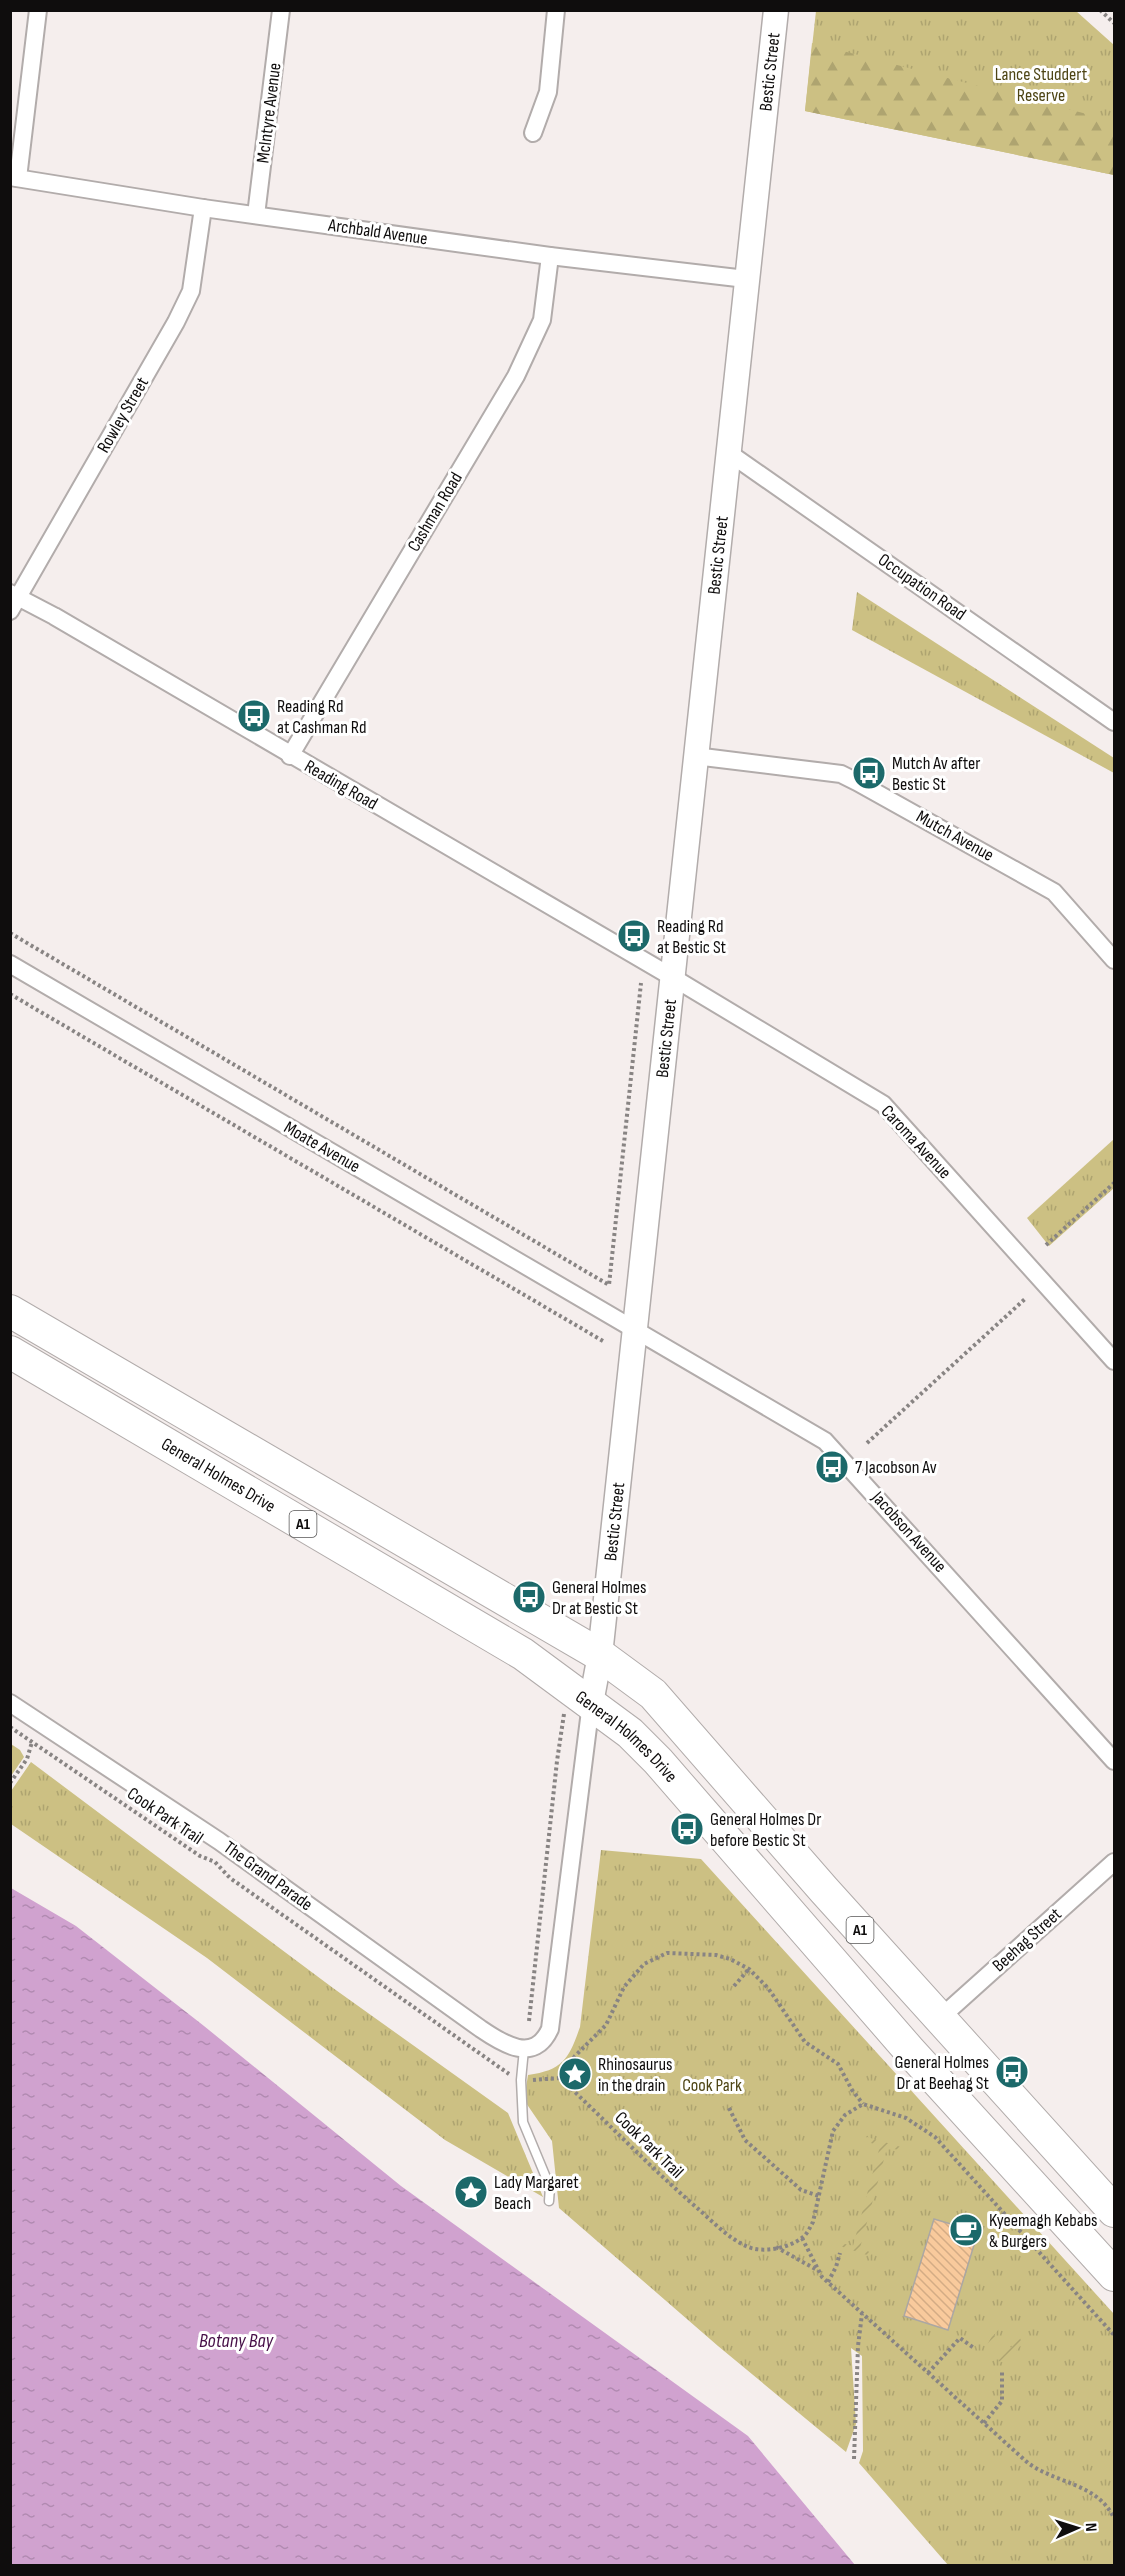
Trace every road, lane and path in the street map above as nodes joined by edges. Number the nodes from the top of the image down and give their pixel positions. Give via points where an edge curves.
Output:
1 (38, 10) edge
2 (281, 10) edge
3 (556, 10) edge
4 (776, 10) edge
5 (1100, 10) edge
6 (1114, 23) edge
7 (533, 133) dead end
8 (14, 178) edge
9 (203, 208) junction
10 (256, 215) junction
11 (550, 256) junction
12 (746, 279) junction
13 (729, 453) junction
14 (13, 600) edge
15 (1114, 722) edge
16 (290, 756) junction
17 (696, 756) junction
18 (10, 933) edge
19 (1114, 960) edge
20 (10, 964) edge
21 (672, 978) junction
22 (641, 982) dead end
23 (10, 994) edge
24 (1114, 1183) edge
25 (1046, 1245) dead end
26 (609, 1285) joint
27 (1025, 1299) dead end
28 (10, 1311) edge
29 (634, 1329) junction
30 (603, 1341) dead end
31 (10, 1352) edge
32 (1114, 1361) edge
33 (867, 1443) dead end
34 (600, 1655) junction
35 (10, 1703) edge
36 (578, 1706) junction
37 (10, 1727) edge
38 (27, 1759) dead end
39 (1114, 1761) edge
40 (10, 1783) edge
41 (1114, 1862) edge
42 (749, 1969) junction
43 (734, 1986) dead end
44 (939, 2019) junction
45 (530, 2021) dead end
46 (524, 2049) junction
47 (560, 2078) junction
48 (521, 2080) junction
49 (863, 2104) junction
50 (729, 2109) dead end
51 (819, 2196) junction
52 (549, 2201) dead end
53 (1114, 2211) edge
54 (802, 2238) junction
55 (776, 2247) junction
56 (840, 2253) dead end
57 (817, 2271) junction
58 (1114, 2275) edge
59 (828, 2283) junction
60 (862, 2313) junction
61 (1114, 2335) edge
62 (974, 2348) dead end
63 (1002, 2372) dead end
64 (928, 2373) junction
65 (984, 2423) junction
66 (854, 2458) dead end
67 (1114, 2518) edge

1 - 8 street
2 - 10 street, McIntyre Avenue
3 - 7 street via 548,92
4 - 12 main road, Bestic Street
5 - 6 path
8 - 9 street, Archbald Avenue
9 - 10 street, Archbald Avenue
9 - 14 street, Rowley Street via 191,291 181,312
10 - 11 street, Archbald Avenue
11 - 12 street, Archbald Avenue
11 - 16 street, Cashman Road via 542,320 516,376
12 - 13 main road, Bestic Street
13 - 15 street, Occupation Road
13 - 17 main road, Bestic Street
14 - 16 street, Reading Road
16 - 21 street, Reading Road
17 - 19 street, Mutch Avenue via 833,773 857,782 1054,892
17 - 21 main road, Bestic Street
18 - 26 path, Moate Avenue
20 - 29 street, Moate Avenue
21 - 29 main road, Bestic Street
21 - 32 street, Caroma Avenue via 883,1104
22 - 26 path, Bestic Street
23 - 30 path, Moate Avenue
24 - 25 path
27 - 33 path
28 - 34 highway, General Holmes Drive / A1
29 - 34 main road, Bestic Street
29 - 39 street, Jacobson Avenue via 825,1441
31 - 36 highway, General Holmes Drive / A1 via 523,1654
34 - 36 main road, Bestic Street
34 - 44 highway, General Holmes Drive / A1 via 652,1694
35 - 46 street, The Grand Parade via 219,1841 481,2029 510,2046
36 - 45 path via 557,1761
36 - 46 street, Bestic Street via 550,2029 542,2042
36 - 58 highway, General Holmes Drive / A1 via 630,1733 658,1761 909,2050
37 - 48 path, Cook Park Trail via 200,1856 215,1862 230,1878
38 - 40 path
41 - 44 street, Beehag Street
42 - 43 path
42 - 47 path via 716,1955 682,1952 667,1953 644,1964 624,1987 606,2025 575,2056
42 - 49 path via 768,1988 805,2042 838,2064
44 - 53 highway, General Holmes Drive / A1
46 - 48 lane
47 - 48 path
47 - 55 path, Cook Park Trail via 651,2168 731,2236 757,2249
48 - 52 lane via 523,2122 550,2187
49 - 51 path via 838,2121 833,2131
49 - 61 path via 906,2118 935,2137
50 - 51 path via 745,2139 801,2190
51 - 54 path via 813,2222
54 - 55 path, Cook Park Trail
54 - 57 path
55 - 57 path
56 - 59 path
57 - 59 path
59 - 60 path
60 - 64 path
60 - 66 path
62 - 64 path via 960,2338
63 - 65 path via 1002,2401
64 - 65 path
65 - 67 path via 1038,2470 1097,2496

